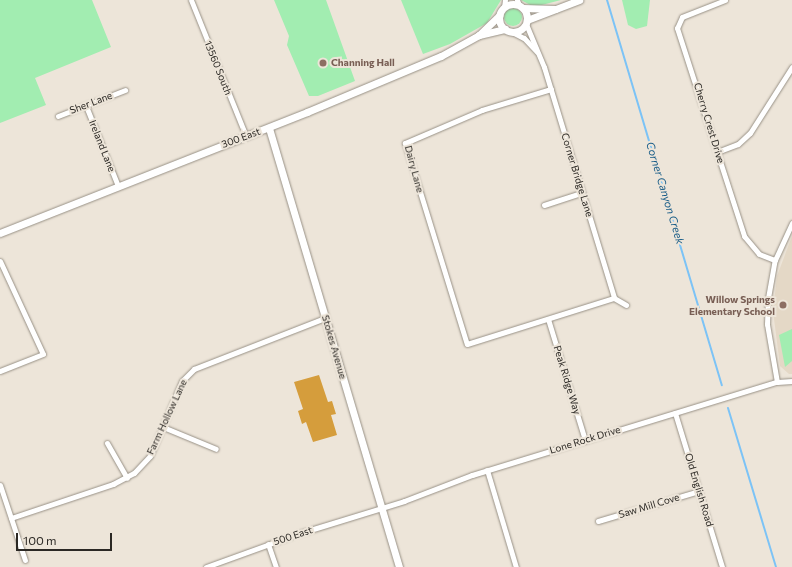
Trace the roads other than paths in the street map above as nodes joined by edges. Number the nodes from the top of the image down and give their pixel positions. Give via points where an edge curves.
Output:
1 (191, 0) edge
2 (579, 0) edge
3 (725, 0) edge
4 (504, 4) edge
5 (520, 4) edge
6 (555, 9) junction
7 (499, 16) junction
8 (526, 22) junction
9 (508, 30) junction
10 (479, 35) junction
11 (537, 52) junction
12 (792, 67) edge
13 (551, 89) junction
14 (125, 90) dead end
15 (86, 106) junction
16 (58, 116) dead end
17 (269, 128) junction
18 (246, 136) junction
19 (717, 152) junction
20 (118, 186) junction
21 (582, 193) junction
22 (544, 205) dead end
23 (792, 224) edge
24 (0, 234) edge
25 (775, 260) junction
26 (0, 261) edge
27 (614, 298) junction
28 (626, 305) dead end
29 (325, 318) junction
30 (548, 319) junction
31 (0, 371) edge
32 (792, 381) edge
33 (777, 382) junction
34 (675, 413) junction
35 (163, 427) junction
36 (585, 440) junction
37 (108, 443) dead end
38 (216, 449) dead end
39 (487, 470) junction
40 (127, 478) junction
41 (0, 485) edge
42 (699, 491) junction
43 (381, 508) junction
44 (11, 518) junction
45 (598, 521) dead end
46 (268, 544) junction
47 (25, 560) dead end
48 (206, 567) edge
49 (276, 567) edge
50 (399, 567) edge
51 (516, 567) edge
52 (722, 567) edge

1 - 18 street, 13560 South
2 - 6 main road
3 - 19 street, Cherry Crest Drive via 684,16 677,24
4 - 5 main road
4 - 7 main road
5 - 6 main road
5 - 8 main road
6 - 8 main road
7 - 9 main road
7 - 10 main road, 300 East
8 - 9 main road via 520,30
8 - 11 street, Corner Bridge Lane
9 - 10 main road, 300 East
9 - 11 street, Corner Bridge Lane via 524,38
10 - 17 main road, 300 East via 441,56
11 - 13 street, Corner Bridge Lane
12 - 19 street via 750,134 738,144
13 - 21 street, Corner Bridge Lane
13 - 30 street, Dairy Lane via 482,110 405,143 466,344
14 - 15 street, Sher Lane
15 - 16 street, Sher Lane
15 - 20 street, Ireland Lane
17 - 18 main road, 300 East
17 - 29 main road, Stokes Avenue
18 - 20 main road, 300 East
19 - 25 street, Cherry Crest Drive via 744,236 759,254
20 - 24 main road, 300 East
21 - 22 street
21 - 27 street, Corner Bridge Lane
23 - 25 street
25 - 33 street via 769,285 767,324
26 - 31 street via 43,354
27 - 28 street
27 - 30 street
29 - 35 street, Farm Hollow Lane via 194,369 182,381
29 - 43 main road, Stokes Avenue
30 - 36 street, Peak Ridge Way
32 - 33 street, Lone Rock Drive
33 - 34 street, Lone Rock Drive
34 - 36 street, Lone Rock Drive
34 - 42 street, Old English Road
35 - 38 street
35 - 40 street, Farm Hollow Lane via 146,462
36 - 39 street, Lone Rock Drive
37 - 40 street
39 - 43 street, Lone Rock Drive
39 - 51 street
40 - 44 street, Farm Hollow Lane
41 - 44 street
42 - 45 street, Saw Mill Cove
42 - 52 street, Old English Road
43 - 46 street, 500 East
43 - 50 main road, Stokes Avenue
44 - 47 street
46 - 48 street, 500 East
46 - 49 street

